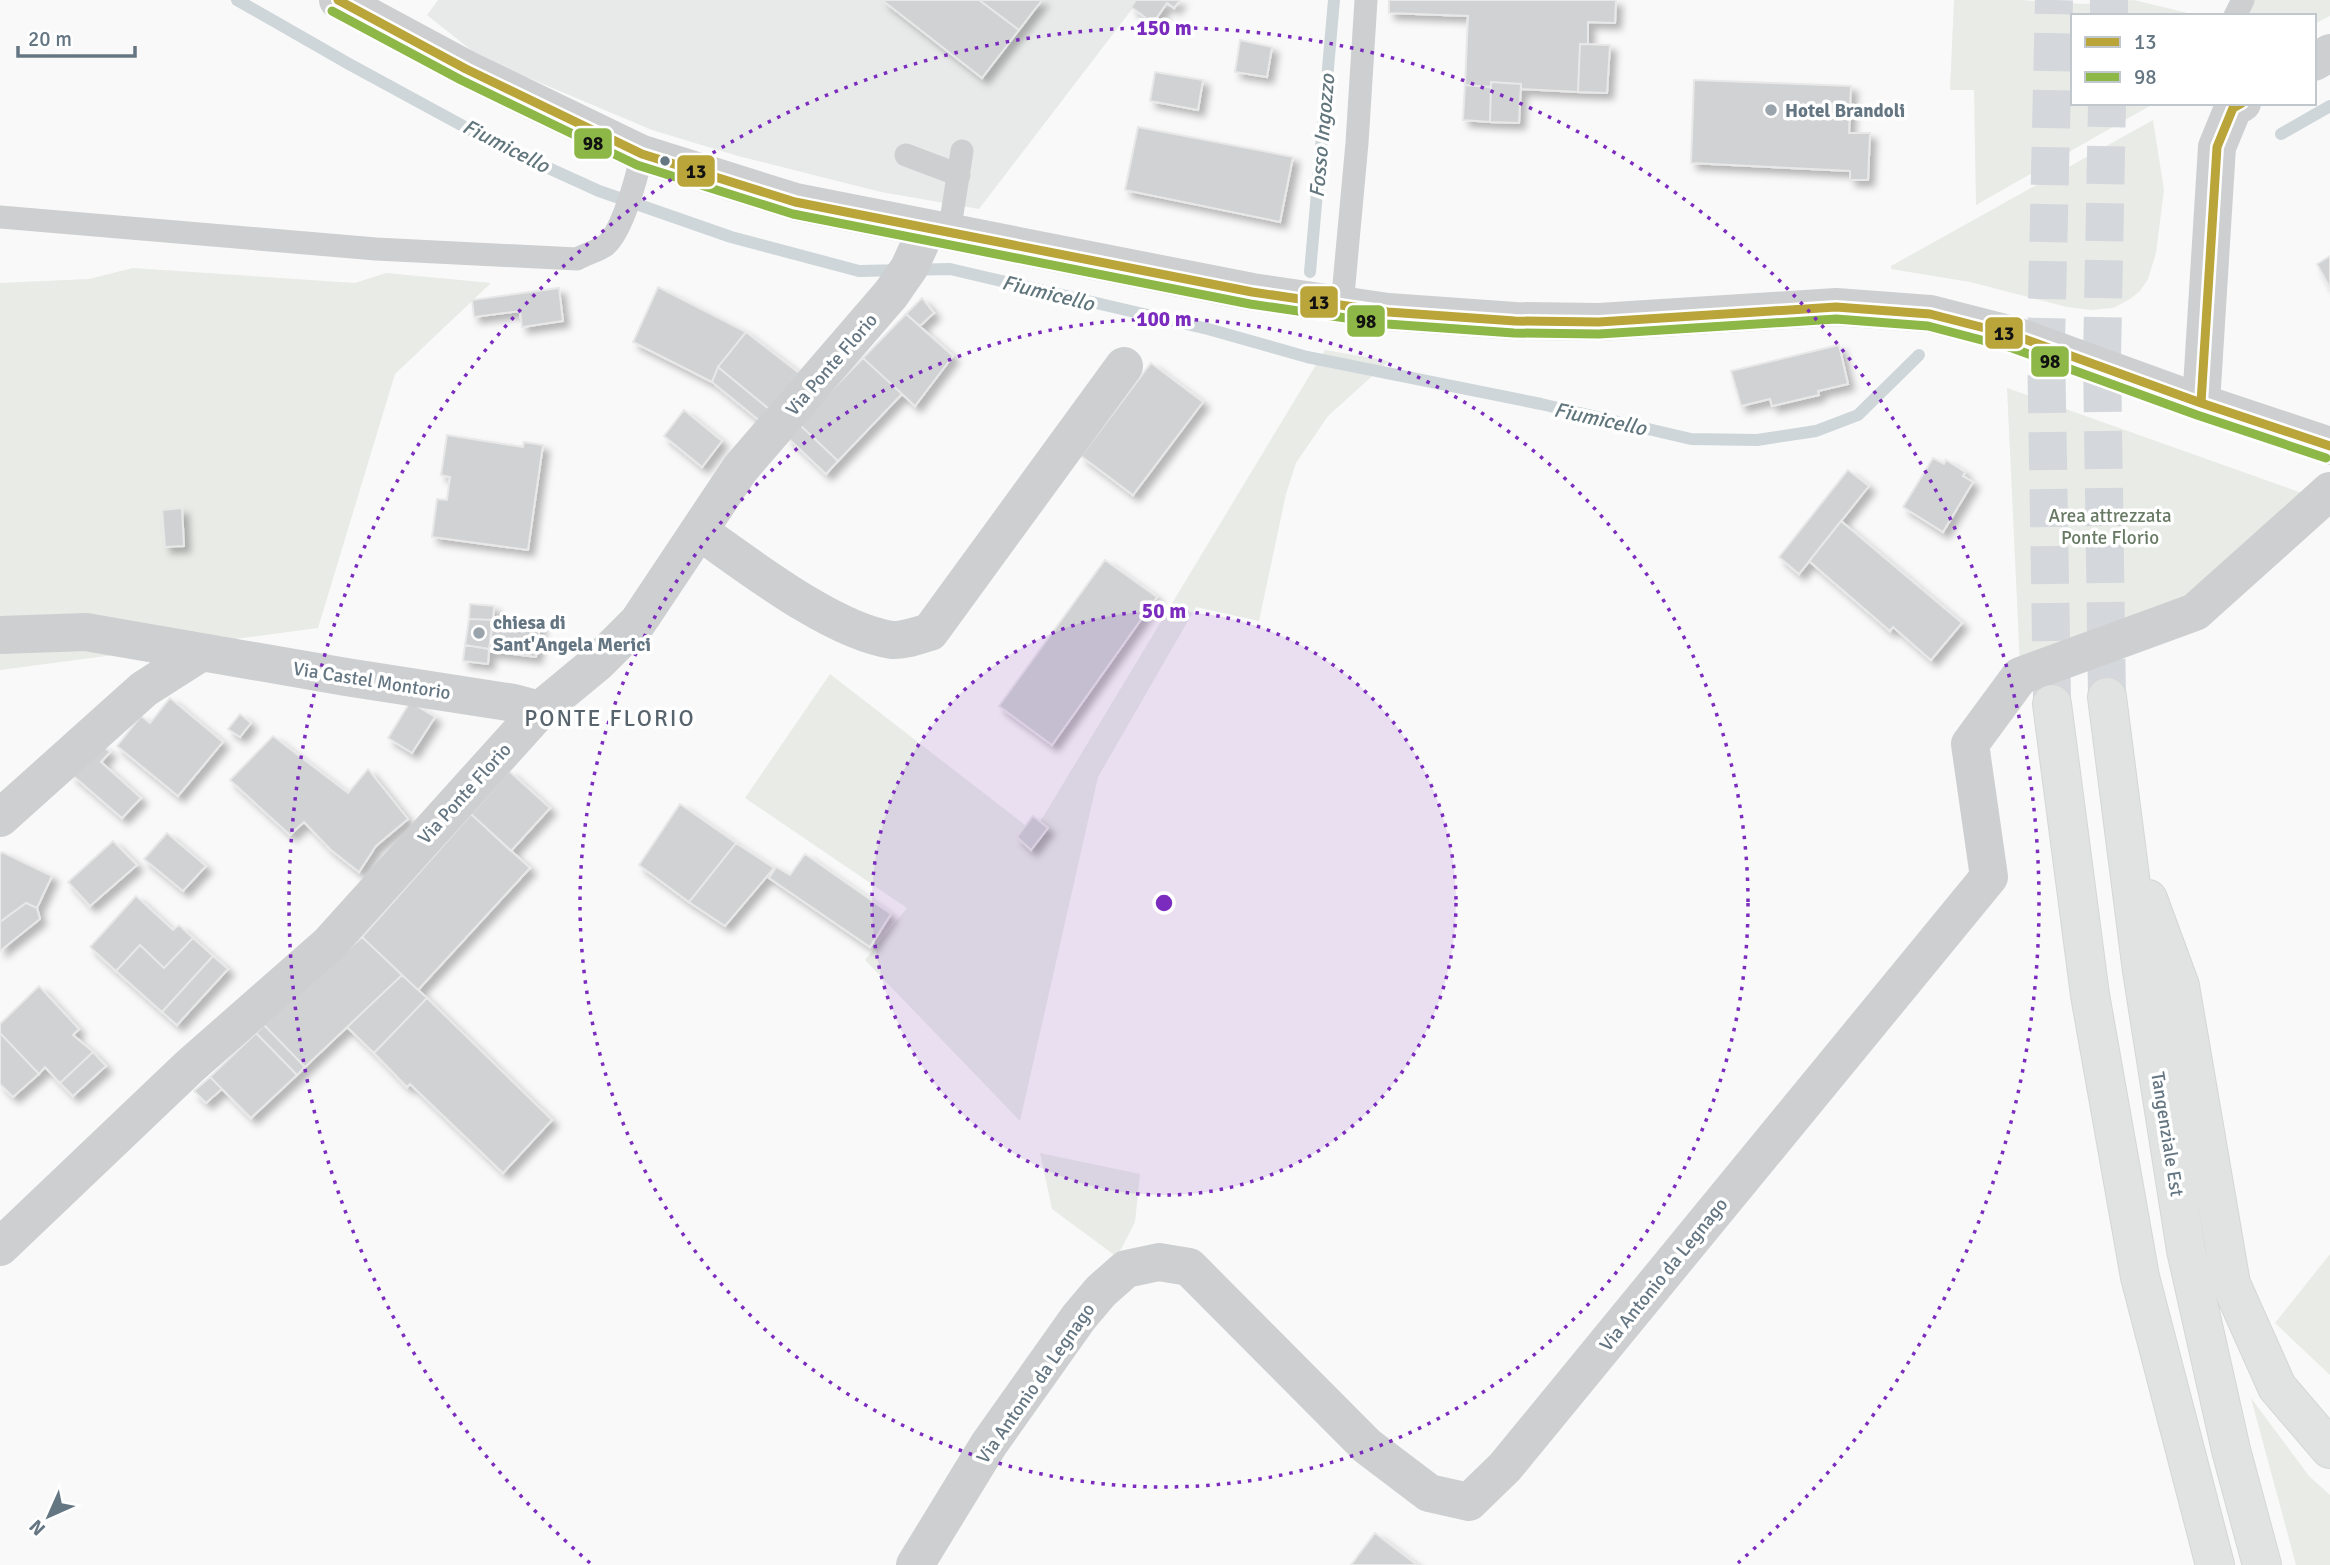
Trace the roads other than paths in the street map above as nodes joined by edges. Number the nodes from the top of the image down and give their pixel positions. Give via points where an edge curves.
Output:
1 (338, 0) edge
2 (1366, 0) edge
3 (2236, 105) edge
4 (962, 151) dead end
5 (906, 155) dead end
6 (639, 170) junction
7 (959, 175) junction
8 (0, 218) edge
9 (931, 238) junction
10 (1342, 306) junction
11 (1124, 366) dead end
12 (2201, 403) junction
13 (2330, 446) edge
14 (2330, 491) edge
15 (699, 531) junction
16 (0, 635) edge
17 (202, 652) junction
18 (2107, 697) tunnel mouth
19 (2052, 704) tunnel mouth
20 (540, 710) junction
21 (0, 818) edge
22 (2122, 823) junction
23 (0, 1247) edge
24 (2330, 1449) edge
25 (915, 1565) edge
26 (2215, 1565) edge
27 (2262, 1565) edge

1 - 6 street
2 - 10 lane
3 - 12 street via 2217,147
4 - 7 lane
5 - 7 lane
6 - 8 lane via 619,228 606,244 576,259 376,249
6 - 9 street via 795,202
7 - 9 lane
9 - 10 street
9 - 15 street, Via Ponte Florio via 891,294 740,470
10 - 12 street via 1516,321 1599,322 1836,307 1930,314 2016,336
11 - 15 street via 930,632 895,640 859,630 810,606
12 - 13 street
14 - 25 street, Via Antonio da Legnago via 2195,612 2020,676 1970,744 1989,877 1513,1457 1469,1502 1429,1493 1367,1446 1189,1266 1160,1262 1126,1269 1079,1317 989,1444
15 - 20 street, Via Ponte Florio via 638,622
16 - 17 street, Via Castel Montorio via 86,632
17 - 20 street, Via Castel Montorio
17 - 21 street via 145,689
18 - 22 highway, Tangenziale Est
19 - 26 highway via 2090,995 2140,1277
20 - 23 street, Via Ponte Florio via 329,944 190,1066
22 - 24 highway via 2180,986 2231,1284 2277,1387
22 - 27 highway, Tangenziale Est via 2186,1250

